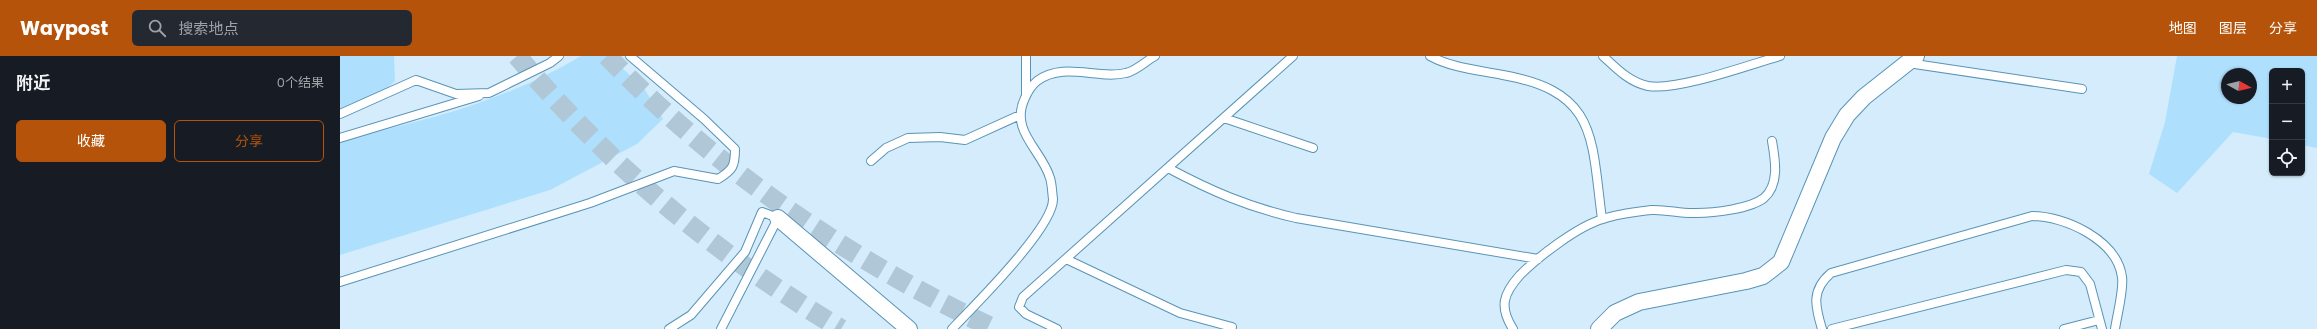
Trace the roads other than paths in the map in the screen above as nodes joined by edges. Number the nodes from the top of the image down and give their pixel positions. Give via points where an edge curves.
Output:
1 (558, 56) edge
2 (630, 56) edge
3 (1026, 56) edge
4 (1155, 56) edge
5 (1293, 56) edge
6 (1430, 56) edge
7 (1603, 56) edge
8 (1780, 56) edge
9 (1911, 60) edge
10 (2082, 89) dead end
11 (489, 93) junction
12 (1026, 95) junction
13 (340, 114) edge
14 (1020, 115) junction
15 (1224, 118) junction
16 (340, 138) edge
17 (1772, 141) dead end
18 (1313, 148) dead end
19 (871, 161) dead end
20 (1168, 168) junction
21 (778, 218) junction
22 (1602, 219) junction
23 (1066, 259) junction
24 (1538, 259) junction
25 (340, 282) edge
26 (2100, 320) junction
27 (1232, 327) dead end
28 (668, 329) edge
29 (721, 329) edge
30 (909, 329) edge
31 (952, 329) edge
32 (1056, 329) edge
33 (1513, 329) edge
34 (1598, 329) edge
35 (1822, 329) edge
36 (1832, 329) edge
37 (2064, 329) edge
38 (2102, 329) edge
39 (2115, 329) edge

1 - 11 lane via 550,63
2 - 25 lane via 735,149 735,163 728,172 718,179 674,171 590,203
3 - 12 lane
4 - 12 lane via 1127,73 1069,71 1053,74 1038,81
5 - 15 lane
6 - 22 lane via 1446,64 1510,76 1545,86 1569,100 1581,114 1592,148
7 - 8 lane via 1624,75 1649,86 1689,82
9 - 10 lane
9 - 34 street via 1864,97 1847,115 1827,151 1781,262 1763,276 1746,281 1639,302 1615,313
11 - 13 lane via 456,94 416,80
11 - 16 lane
12 - 14 lane
14 - 19 lane via 965,140 940,137 908,138 886,148
14 - 31 lane via 1023,129 1050,177 1053,201 1044,222 1005,275
15 - 18 lane
15 - 20 lane
17 - 22 lane via 1776,166 1771,191 1762,199 1728,210 1696,214 1652,210
20 - 23 lane
20 - 24 lane via 1209,190 1289,217
21 - 28 lane via 762,212 745,252 692,315
21 - 29 lane
21 - 30 street
22 - 24 lane via 1578,231
23 - 27 lane via 1180,313
23 - 32 lane via 1023,297 1020,307 1026,314
24 - 33 lane via 1515,281 1507,294 1505,316
26 - 36 lane via 2090,284 2081,272 2066,270
26 - 37 lane
26 - 38 lane
35 - 39 lane via 1815,308 1819,283 1831,273 2032,216 2047,216 2062,219 2086,232 2108,249 2117,263 2122,278

